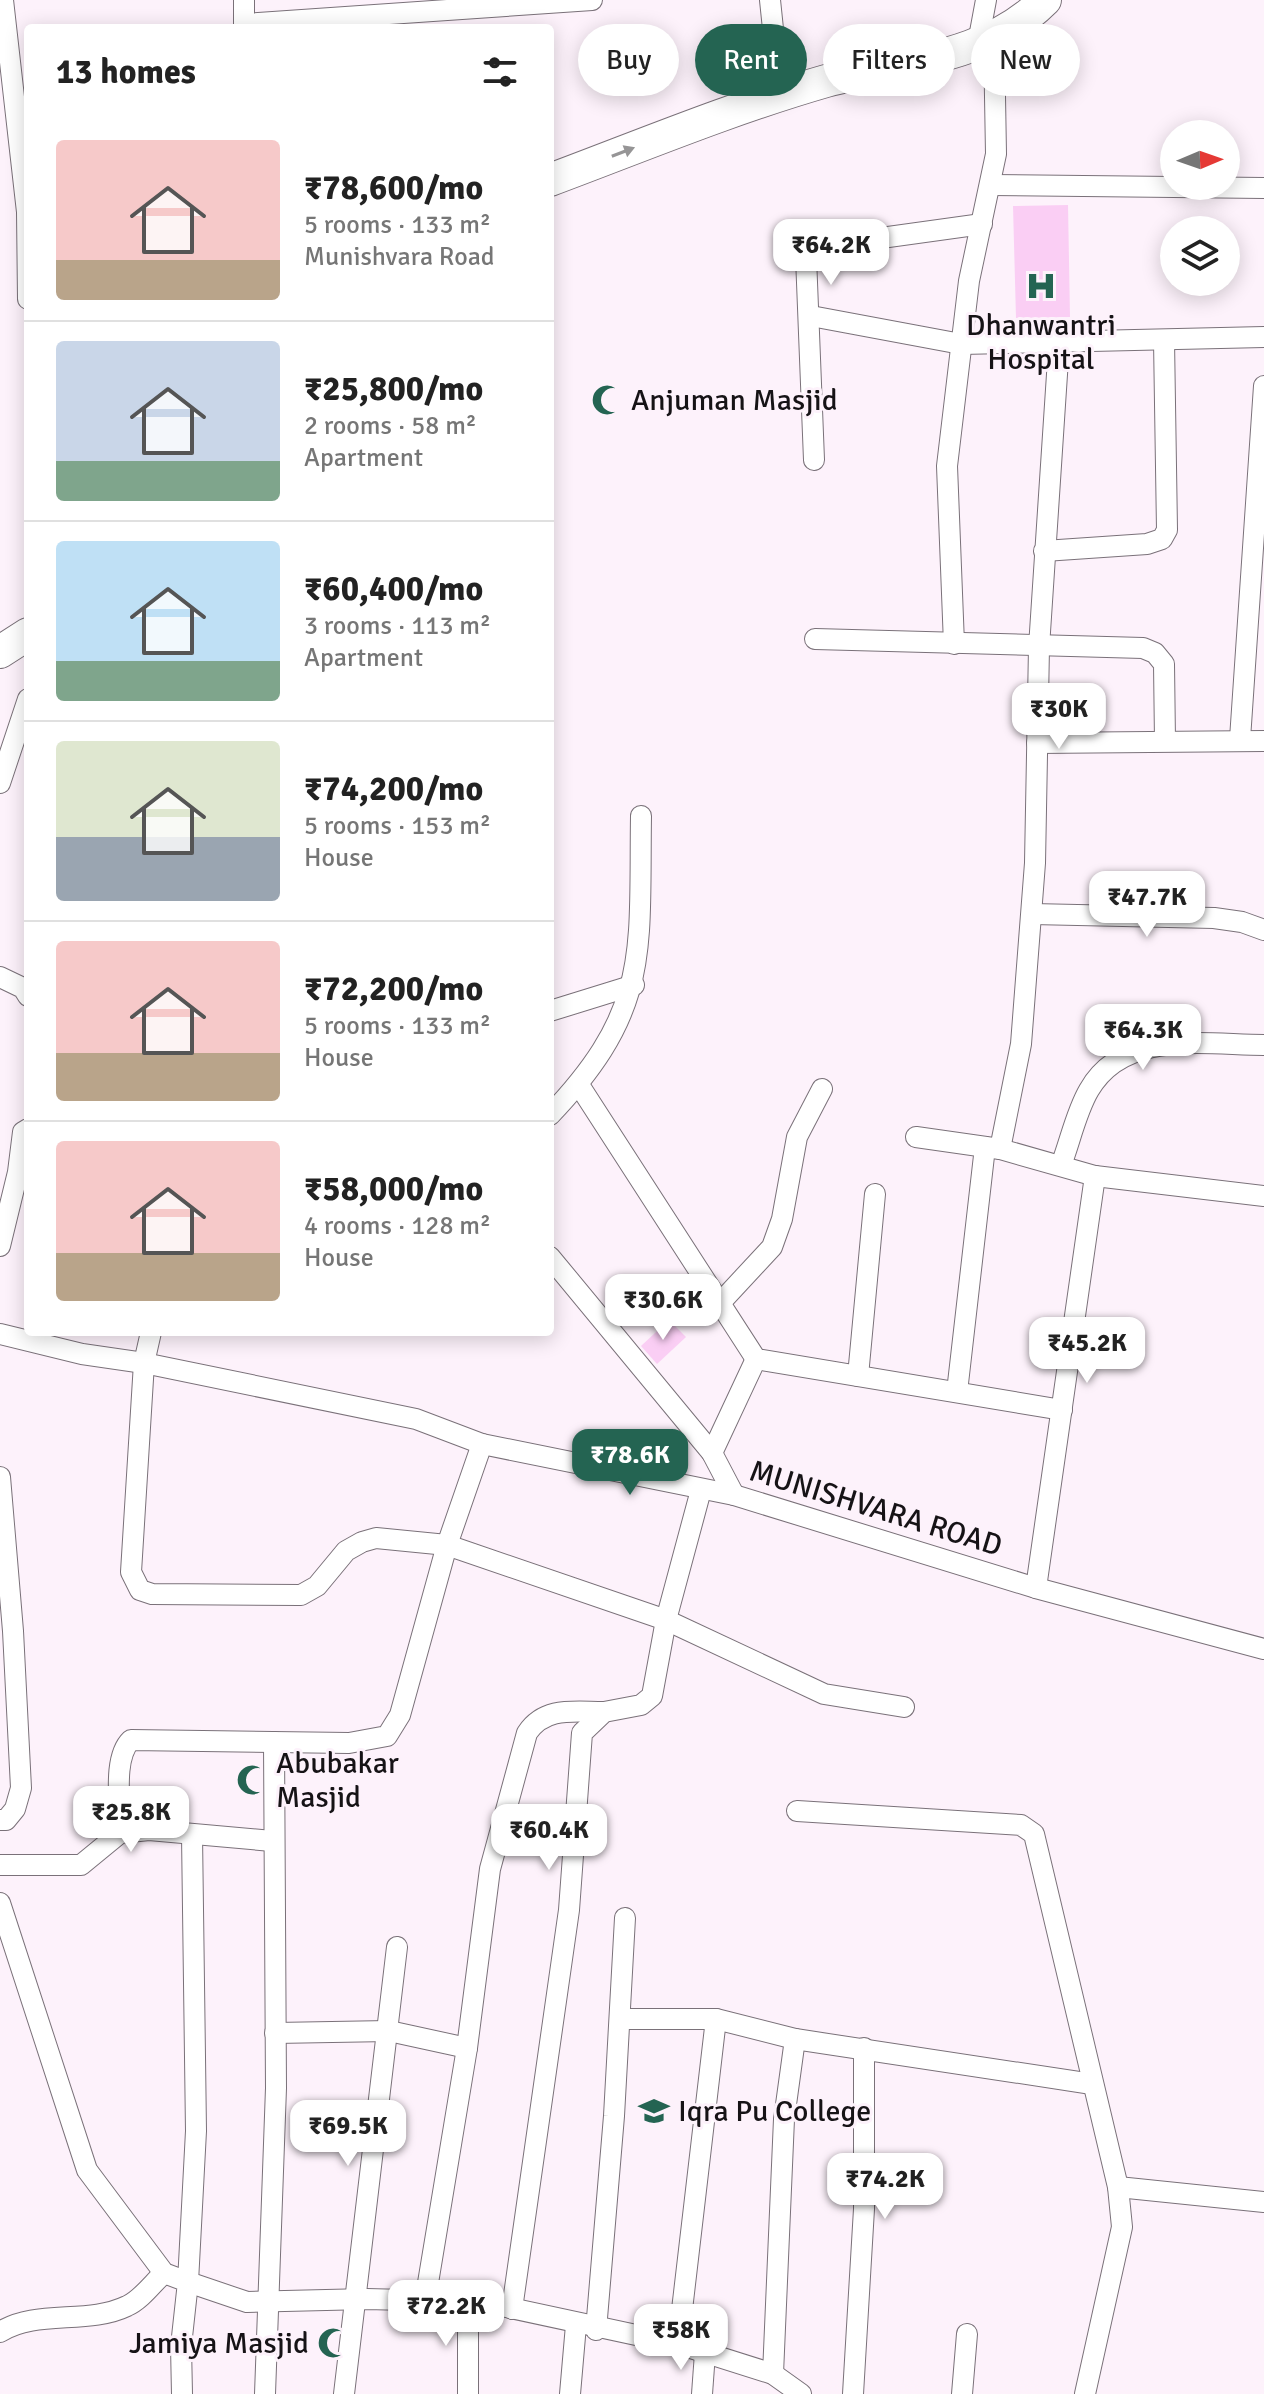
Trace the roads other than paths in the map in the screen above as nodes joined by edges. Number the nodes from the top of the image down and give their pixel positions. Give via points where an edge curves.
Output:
1 (3, 0) edge
2 (244, 0) edge
3 (592, 0) edge
4 (770, 0) edge
5 (986, 0) edge
6 (1045, 0) edge
7 (468, 12) edge
8 (244, 24) edge
9 (276, 24) edge
10 (986, 24) edge
11 (1021, 24) edge
12 (2, 28) edge
13 (971, 45) edge
14 (18, 59) edge
15 (991, 96) edge
16 (780, 97) junction
17 (9, 151) edge
18 (554, 179) edge
19 (990, 185) junction
20 (1264, 188) edge
21 (24, 202) edge
22 (982, 224) junction
23 (811, 316) junction
24 (1264, 337) edge
25 (1164, 340) junction
26 (961, 344) junction
27 (1059, 344) junction
28 (1264, 386) edge
29 (814, 460) dead end
30 (1044, 551) junction
31 (24, 637) edge
32 (815, 639) dead end
33 (954, 644) junction
34 (1039, 647) junction
35 (0, 652) edge
36 (24, 711) edge
37 (1240, 739) junction
38 (1165, 741) junction
39 (1264, 741) edge
40 (1037, 743) junction
41 (0, 783) edge
42 (641, 816) dead end
43 (1032, 914) junction
44 (1264, 930) edge
45 (0, 977) edge
46 (634, 985) junction
47 (24, 990) edge
48 (554, 1010) edge
49 (1264, 1045) edge
50 (579, 1085) junction
51 (822, 1089) dead end
52 (554, 1111) edge
53 (24, 1131) edge
54 (916, 1137) dead end
55 (992, 1148) junction
56 (1061, 1165) junction
57 (1095, 1176) junction
58 (875, 1194) dead end
59 (1264, 1196) edge
60 (0, 1246) edge
61 (554, 1262) edge
62 (720, 1303) junction
63 (0, 1334) edge
64 (150, 1336) edge
65 (756, 1359) junction
66 (144, 1363) junction
67 (858, 1376) junction
68 (957, 1392) junction
69 (1062, 1410) junction
70 (482, 1444) junction
71 (712, 1453) junction
72 (0, 1477) edge
73 (701, 1490) junction
74 (734, 1495) junction
75 (447, 1545) junction
76 (1036, 1588) junction
77 (666, 1620) junction
78 (1264, 1649) edge
79 (904, 1707) dead end
80 (604, 1712) junction
81 (274, 1742) junction
82 (797, 1811) dead end
83 (0, 1820) edge
84 (120, 1833) junction
85 (192, 1835) junction
86 (272, 1841) junction
87 (0, 1865) edge
88 (0, 1903) edge
89 (625, 1918) dead end
90 (397, 1947) dead end
91 (620, 2019) junction
92 (716, 2019) junction
93 (389, 2031) junction
94 (275, 2033) junction
95 (795, 2039) junction
96 (467, 2048) junction
97 (864, 2048) junction
98 (1092, 2084) junction
99 (1118, 2187) junction
100 (1264, 2202) edge
101 (164, 2273) junction
102 (188, 2282) junction
103 (352, 2300) junction
104 (425, 2301) junction
105 (468, 2302) junction
106 (268, 2303) junction
107 (512, 2309) junction
108 (586, 2327) junction
109 (0, 2332) edge
110 (967, 2334) dead end
111 (678, 2344) junction
112 (705, 2353) junction
113 (773, 2374) junction
114 (182, 2394) edge
115 (265, 2394) edge
116 (344, 2394) edge
117 (468, 2394) edge
118 (570, 2394) edge
119 (702, 2394) edge
120 (801, 2394) edge
121 (853, 2394) edge
122 (962, 2394) edge
123 (1085, 2394) edge

1 - 12 street
2 - 8 street
3 - 7 street
4 - 16 street
5 - 10 street
6 - 11 main road
7 - 9 street
12 - 14 street
13 - 16 main road
14 - 17 street
15 - 19 street via 996,154
18 -> 16 main road
17 - 21 street
19 - 20 street
19 - 22 street
22 - 23 street via 845,243 806,257
22 - 26 street
23 - 26 street
23 - 29 street
24 - 25 street
25 - 27 street
25 - 30 street via 1167,530 1162,539
26 - 27 street
26 - 33 street via 947,466
27 - 30 street
28 - 37 street
30 - 34 street
31 - 35 main road
32 - 33 street
33 - 34 street
34 - 38 street via 1143,648 1155,653 1164,664
34 - 40 street
36 - 41 street
37 - 38 street
37 - 39 street
38 - 40 street
40 - 43 street
42 - 46 street
43 - 44 street via 1214,918
43 - 55 street via 1021,1044
45 - 47 street
46 - 48 street
46 - 50 street via 619,1024
49 - 56 street via 1152,1045 1129,1053 1089,1090
50 - 52 street
50 - 62 street
51 - 62 street via 797,1137 772,1247
53 - 60 street
54 - 55 street
55 - 56 street
55 - 68 street
56 - 57 street
57 - 59 street
57 - 69 street
58 - 67 street
61 - 71 street
62 - 65 street
63 - 66 street, MUNISHVARA ROAD
64 - 66 street
65 - 67 street
65 - 71 street
66 - 70 street, MUNISHVARA ROAD via 416,1419
66 - 75 street via 131,1572 140,1590 301,1595 362,1542 376,1538
67 - 68 street
68 - 69 street
69 - 76 street
70 - 73 street, MUNISHVARA ROAD
70 - 75 street
71 - 74 street
72 - 83 street via 21,1788 15,1809
73 - 74 street, MUNISHVARA ROAD
73 - 77 street
74 - 76 street, MUNISHVARA ROAD
75 - 77 street
75 - 81 street via 400,1715 387,1736 349,1743
76 - 78 street, MUNISHVARA ROAD
77 - 79 street via 824,1694
77 - 80 street via 652,1696 641,1705
80 - 96 street via 548,1713 527,1733 490,1869
80 - 107 street via 582,1733 577,1764 569,1910
81 - 84 street via 131,1740 121,1759
81 - 86 street
82 - 98 street via 1021,1825 1034,1834
84 - 85 street
84 - 87 street via 81,1865
85 - 86 street
85 - 102 street via 196,2131
86 - 94 street
88 - 101 street via 87,2170
89 - 91 street
90 - 93 street
91 - 92 street
91 - 108 street
92 - 95 street
92 - 111 street
93 - 94 street
93 - 96 street
93 - 103 street
94 - 106 street
95 - 97 street
95 - 113 street via 784,2119
96 - 104 street
97 - 98 street
97 - 121 street via 864,2209
98 - 99 street
99 - 100 street
99 - 123 street via 1122,2227
101 - 102 street
101 - 109 street via 130,2305 18,2324
102 - 106 street via 247,2302
102 - 114 street
103 - 104 street
103 - 106 street
103 - 116 street
104 - 105 street
105 - 107 street
105 - 117 street
106 - 115 street
107 - 108 street
108 - 111 street
108 - 118 street
110 - 122 street
111 - 112 street
112 - 113 street
112 - 119 street
113 - 120 street

